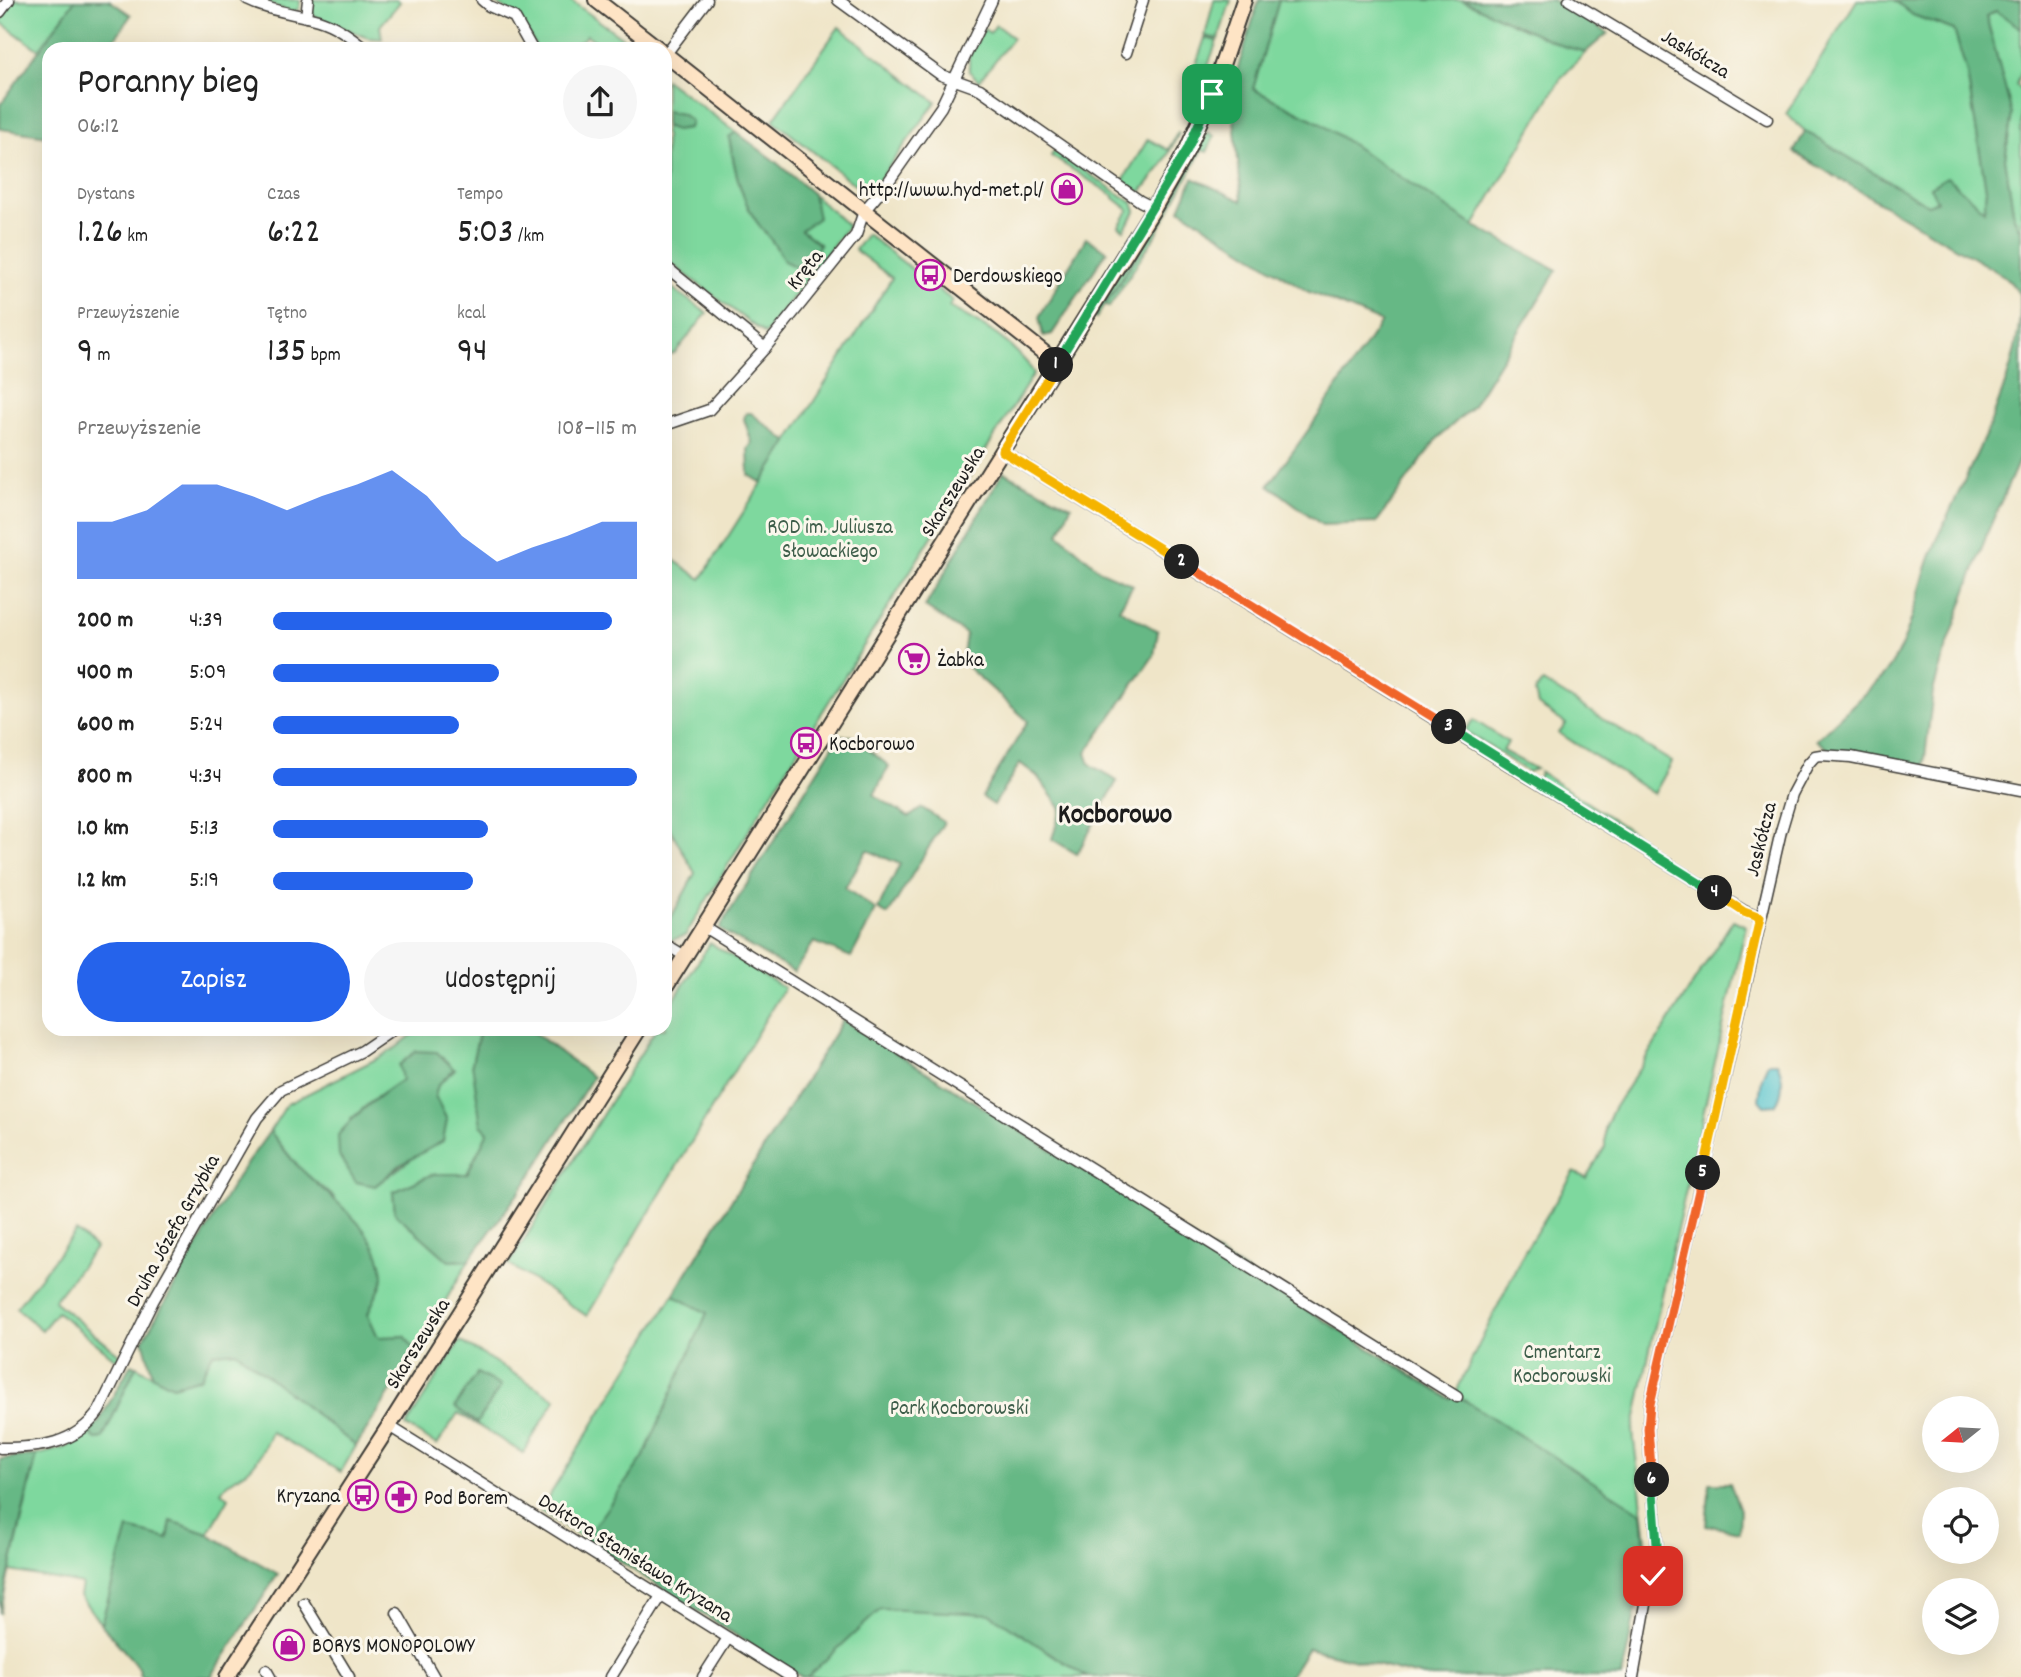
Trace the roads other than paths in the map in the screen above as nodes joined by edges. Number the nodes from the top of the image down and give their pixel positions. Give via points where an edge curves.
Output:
1 (9, 0) edge
2 (247, 0) edge
3 (308, 0) edge
4 (482, 0) edge
5 (596, 0) edge
6 (707, 0) edge
7 (838, 0) edge
8 (992, 0) edge
9 (1143, 0) edge
10 (1244, 0) edge
11 (1569, 0) edge
12 (0, 12) edge
13 (306, 17) junction
14 (357, 42) edge
15 (528, 42) edge
16 (650, 42) edge
17 (672, 45) edge
18 (1126, 53) dead end
19 (672, 60) edge
20 (953, 80) junction
21 (1767, 118) dead end
22 (1154, 208) junction
23 (864, 211) junction
24 (672, 272) edge
25 (765, 348) junction
26 (1057, 363) junction
27 (672, 423) edge
28 (1002, 451) junction
29 (2021, 790) edge
30 (1760, 918) junction
31 (704, 927) junction
32 (672, 949) edge
33 (685, 957) junction
34 (672, 977) edge
35 (384, 1036) edge
36 (635, 1036) edge
37 (1457, 1397) dead end
38 (389, 1426) junction
39 (0, 1448) edge
40 (661, 1596) junction
41 (304, 1603) dead end
42 (397, 1613) dead end
43 (728, 1638) junction
44 (227, 1677) edge
45 (349, 1677) edge
46 (434, 1677) edge
47 (611, 1677) edge
48 (703, 1677) edge
49 (791, 1677) edge
50 (1633, 1677) edge

1 - 12 street
2 - 13 street
3 - 13 street
4 - 15 street via 514,17
5 - 16 main road
6 - 17 street
7 - 20 street
8 - 20 street, Kręta
9 - 18 street
10 - 22 main road, Skarszewska via 1212,94
11 - 21 street, Jaskółcza
13 - 14 street via 321,20
19 - 23 main road
20 - 22 street via 979,89
20 - 23 street, Kręta via 941,107
22 - 26 main road, Skarszewska
23 - 25 street, Kręta via 856,235
23 - 26 main road
24 - 25 street
25 - 27 street, Kręta via 709,410
26 - 28 main road, Skarszewska
28 - 30 street
28 - 31 main road, Skarszewska
29 - 30 street, Jaskółcza via 1851,757 1815,756 1792,794
30 - 50 street, Jaskółcza via 1650,1404 1657,1544
31 - 33 main road, Skarszewska
31 - 37 street
32 - 33 street
33 - 34 main road, Skarszewska
35 - 39 street, Druha Józefa Grzybka via 281,1090 269,1101 153,1301 90,1424 59,1442
36 - 38 main road, Skarszewska
38 - 40 street, Doktora Stanisława Kryzana
38 - 44 main road, Skarszewska
40 - 43 street, Doktora Stanisława Kryzana
40 - 47 street
41 - 45 street
42 - 46 street
43 - 48 street
43 - 49 street, Doktora Stanisława Kryzana

